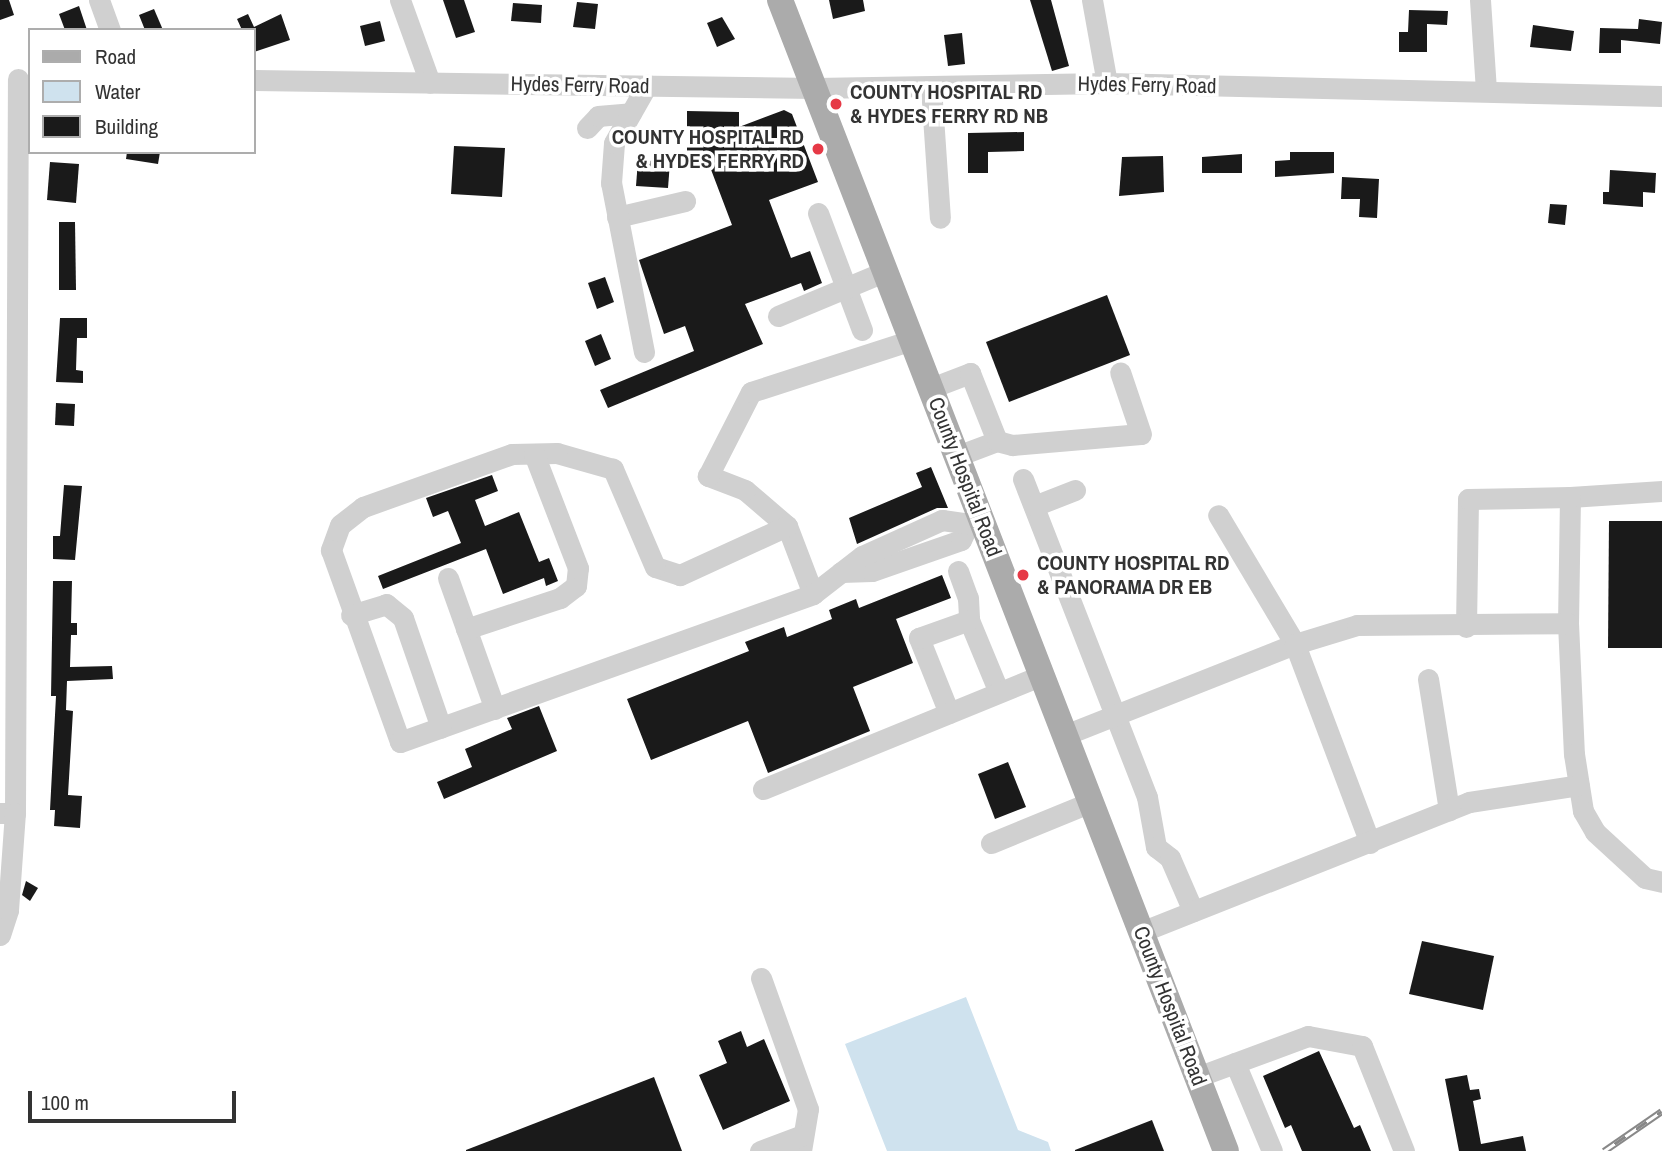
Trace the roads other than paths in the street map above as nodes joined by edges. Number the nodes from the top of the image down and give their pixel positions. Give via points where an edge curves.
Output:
1 (99, 0) edge
2 (400, 0) edge
3 (780, 0) edge
4 (1092, 0) edge
5 (1480, 0) edge
6 (109, 28) edge
7 (16, 79) edge
8 (256, 80) edge
9 (430, 83) junction
10 (1108, 83) junction
11 (647, 85) junction
12 (931, 87) junction
13 (815, 88) junction
14 (1486, 90) junction
15 (1662, 96) edge
16 (631, 113) junction
17 (587, 128) dead end
18 (685, 201) dead end
19 (818, 213) dead end
20 (617, 217) junction
21 (940, 218) dead end
22 (886, 271) junction
23 (846, 288) junction
24 (778, 316) dead end
25 (862, 330) dead end
26 (912, 340) junction
27 (644, 352) dead end
28 (1120, 372) dead end
29 (931, 388) junction
30 (997, 441) junction
31 (534, 454) junction
32 (957, 456) junction
33 (1023, 479) dead end
34 (1075, 490) dead end
35 (1662, 491) edge
36 (1570, 497) junction
37 (1034, 506) junction
38 (1218, 515) dead end
39 (976, 525) junction
40 (787, 526) junction
41 (958, 572) dead end
42 (448, 578) dead end
43 (813, 594) junction
44 (351, 615) junction
45 (969, 620) junction
46 (1568, 623) junction
47 (1466, 627) junction
48 (466, 629) junction
49 (1295, 644) junction
50 (1042, 675) junction
51 (1428, 679) dead end
52 (998, 690) junction
53 (495, 709) junction
54 (949, 713) junction
55 (1115, 714) junction
56 (441, 728) junction
57 (1065, 735) junction
58 (1579, 785) junction
59 (763, 789) dead end
60 (1091, 802) junction
61 (1449, 810) junction
62 (7, 813) edge
63 (992, 843) dead end
64 (1370, 843) junction
65 (1662, 882) edge
66 (1193, 911) junction
67 (1141, 932) junction
68 (0, 935) edge
69 (761, 978) dead end
70 (1235, 1063) junction
71 (1197, 1077) junction
72 (802, 1143) edge
73 (760, 1151) edge
74 (1226, 1151) edge
75 (1272, 1151) edge
76 (1404, 1151) edge

1 - 6 street
2 - 9 street
3 - 13 main road, County Hospital Road
4 - 10 street
5 - 14 street
7 - 62 street
8 - 9 street, Hydes Ferry Road
9 - 11 street, Hydes Ferry Road
10 - 12 street, Hydes Ferry Road
10 - 14 street, Hydes Ferry Road
11 - 13 street, Hydes Ferry Road
11 - 16 street
12 - 13 street, Hydes Ferry Road
12 - 21 street
13 - 22 main road, County Hospital Road
14 - 15 street, Hydes Ferry Road
16 - 17 street via 598,116
16 - 20 street via 612,150
18 - 20 street
19 - 23 street
20 - 27 street
22 - 23 street
22 - 26 main road, County Hospital Road
23 - 24 street
23 - 25 street
26 - 29 main road, County Hospital Road
26 - 40 street via 751,392 708,476 745,490
28 - 30 street via 1141,434 1012,445
29 - 30 street via 970,373
29 - 32 main road, County Hospital Road
30 - 32 street
31 - 40 street via 557,453 613,468 655,567 680,575
31 - 44 street via 512,454 363,507 340,526 331,550
31 - 48 street via 578,568 576,586 560,598
32 - 39 main road, County Hospital Road
33 - 37 street
34 - 37 street
35 - 36 street
36 - 46 street
36 - 47 street via 1468,499
37 - 55 street
38 - 49 street
39 - 43 street via 942,520 862,556
39 - 50 main road, County Hospital Road
40 - 43 street
41 - 45 street via 968,598
42 - 48 street
43 - 53 street
44 - 56 street via 386,604 403,618
44 - 56 street via 400,742
45 - 52 street
45 - 54 street via 919,638
46 - 47 street
46 - 58 street
47 - 49 street via 1357,625
48 - 53 street
49 - 55 street
49 - 64 street
50 - 52 street
50 - 57 main road, County Hospital Road
51 - 61 street
52 - 54 street
53 - 56 street
54 - 59 street
55 - 57 street
55 - 66 street via 1147,797 1156,847 1170,858
57 - 60 main road, County Hospital Road
58 - 61 street via 1469,802
58 - 65 street via 1583,811 1595,832 1645,878
60 - 63 street
60 - 67 main road, County Hospital Road
61 - 64 street
62 - 68 street via 8,911
64 - 66 street
66 - 67 street
67 - 71 main road, County Hospital Road
69 - 72 street via 808,1109
70 - 71 street
70 - 75 street
70 - 76 street via 1308,1036 1362,1046
71 - 74 main road, County Hospital Road
72 - 73 street

